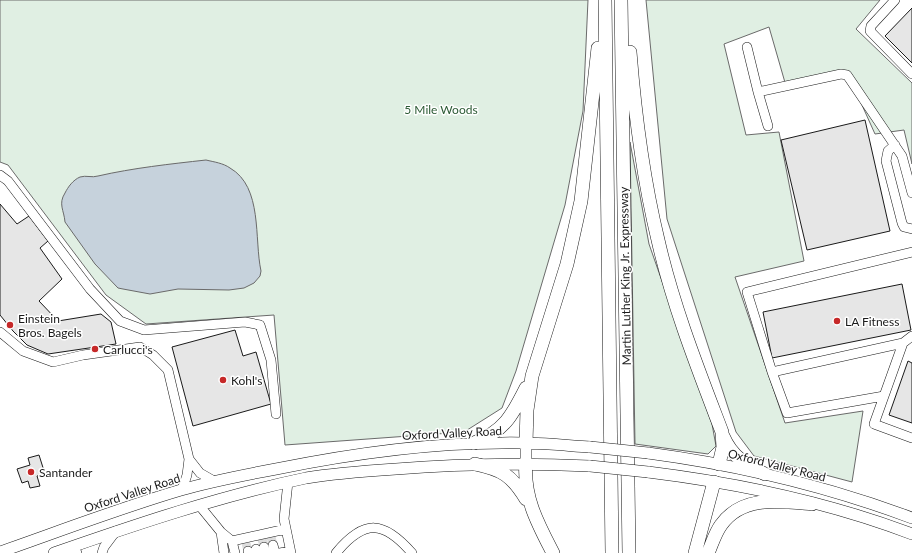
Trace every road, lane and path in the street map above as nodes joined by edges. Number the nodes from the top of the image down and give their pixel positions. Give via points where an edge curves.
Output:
1 (604, 0) edge
2 (621, 0) edge
3 (625, 0) edge
4 (894, 0) edge
5 (747, 47) dead end
6 (912, 74) edge
7 (758, 92) junction
8 (768, 126) dead end
9 (896, 145) junction
10 (0, 175) edge
11 (912, 193) edge
12 (912, 230) edge
13 (912, 252) edge
14 (0, 332) edge
15 (912, 336) edge
16 (903, 343) junction
17 (772, 372) junction
18 (532, 376) junction
19 (884, 396) junction
20 (276, 414) dead end
21 (722, 432) junction
22 (912, 438) edge
23 (474, 443) junction
24 (526, 443) junction
25 (189, 459) junction
26 (526, 463) junction
27 (475, 464) junction
28 (719, 464) junction
29 (765, 474) junction
30 (214, 481) junction
31 (288, 482) junction
32 (714, 482) junction
33 (182, 490) junction
34 (812, 504) junction
35 (199, 505) junction
36 (530, 506) junction
37 (912, 518) edge
38 (286, 528) junction
39 (116, 531) junction
40 (221, 532) junction
41 (912, 534) edge
42 (232, 540) junction
43 (259, 544) edge
44 (59, 551) edge
45 (0, 552) edge
46 (291, 552) edge
47 (77, 553) edge
48 (102, 553) edge
49 (224, 553) edge
50 (235, 553) edge
51 (280, 553) edge
52 (336, 553) edge
53 (412, 553) edge
54 (553, 553) edge
55 (612, 553) edge
56 (629, 553) edge
57 (695, 553) edge
58 (708, 553) edge

1 - 18 highway via 582,200 565,271
1 - 55 highway, Martin Luther King Jr. Expressway
2 - 56 highway, Martin Luther King Jr. Expressway
3 - 21 highway via 638,133 652,213 674,299
4 - 6 street via 870,26 870,31
5 - 7 street
7 - 8 street
7 - 9 street via 841,74 847,75
9 - 11 street via 902,156
9 - 12 street via 888,151 886,161 902,223 904,227
10 - 20 street via 90,289 120,321 144,330 245,322 260,325 271,360
13 - 17 street via 747,292
14 - 25 street via 23,351 53,362 140,347 153,355 168,370
15 - 16 street
16 - 17 street
16 - 19 street
17 - 19 street via 787,413
18 - 23 highway via 509,420 491,436
18 - 24 highway
19 - 22 street via 874,424
21 - 28 highway via 723,447
21 - 29 highway via 734,455 748,466
23 - 24 main road, Oxford Valley Road
23 - 30 main road, Oxford Valley Road via 362,454
24 - 26 main road
24 - 28 main road, Oxford Valley Road, bridge via 648,453
25 - 30 street via 200,473
25 - 33 street
26 - 27 main road
26 - 32 main road, bridge via 590,466
26 - 36 highway via 526,488
27 - 31 main road via 364,471
27 - 36 highway via 495,469 508,476 518,486
28 - 29 main road, Oxford Valley Road
28 - 32 main road
29 - 37 main road, Oxford Valley Road via 871,503
30 - 33 main road, Oxford Valley Road
31 - 35 main road
31 - 38 street via 284,519
32 - 34 main road
32 - 57 highway
33 - 45 main road, Oxford Valley Road via 125,507
34 - 41 main road via 867,518
34 - 58 highway via 770,501 744,506 721,524
35 - 39 main road
35 - 40 street
36 - 54 highway
38 - 43 street
38 - 46 street
39 - 44 main road
39 - 48 street
40 - 42 street
40 - 49 street
42 - 43 street
42 - 50 street
44 - 47 street
46 - 51 street
52 - 53 street via 354,535 368,528 382,528 402,541

